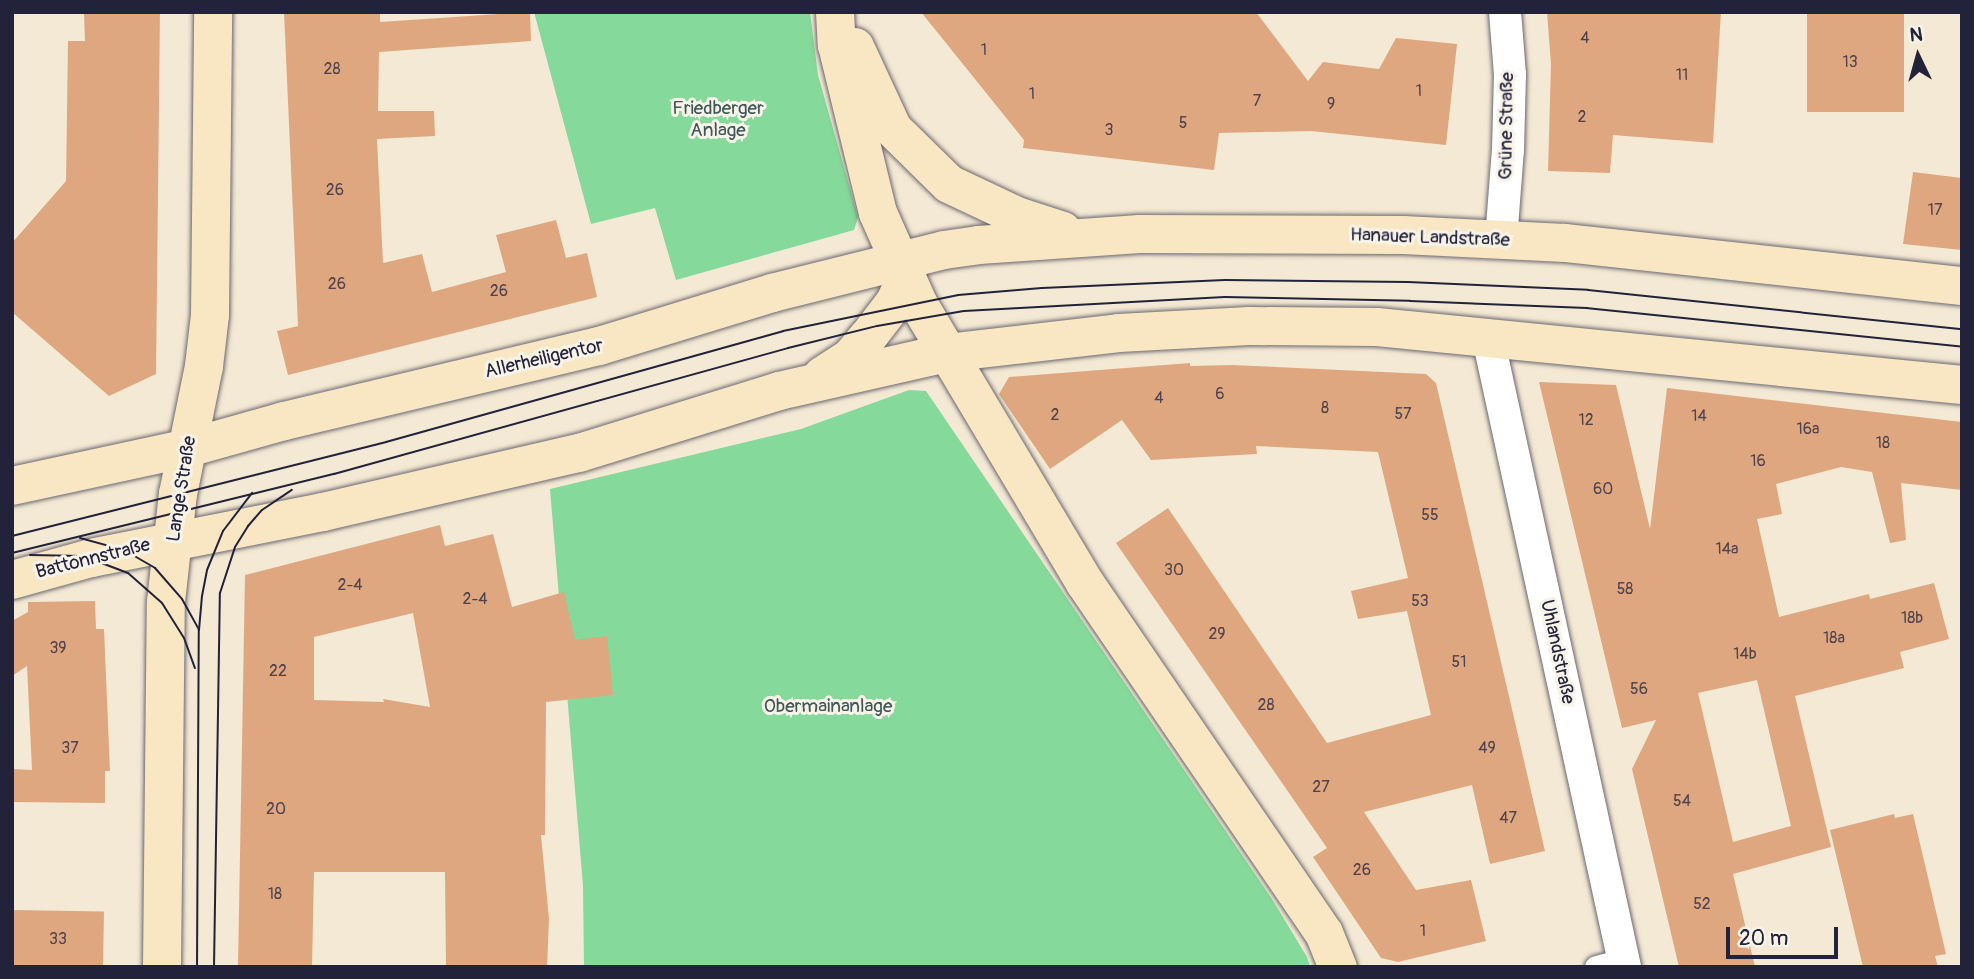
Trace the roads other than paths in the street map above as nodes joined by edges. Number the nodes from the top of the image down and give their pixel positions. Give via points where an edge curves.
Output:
1 (213, 12) edge
2 (835, 12) edge
3 (841, 12) edge
4 (1505, 12) edge
5 (1079, 236) junction
6 (1501, 240) junction
7 (902, 269) junction
8 (1962, 286) edge
9 (1488, 338) junction
10 (946, 352) junction
11 (1962, 385) edge
12 (797, 386) junction
13 (188, 448) junction
14 (12, 486) edge
15 (173, 540) junction
16 (12, 580) edge
17 (1615, 964) edge
18 (162, 967) edge
19 (1338, 967) edge

1 - 13 main road, Lange Straße via 210,315
2 - 7 main road via 853,120 878,213
3 - 5 main road via 893,129 919,157 949,184 984,202
4 - 6 street, Grüne Straße via 1510,75
5 - 6 main road, Hanauer Landstraße via 1390,235
5 - 7 main road, Hanauer Landstraße via 944,250
6 - 8 main road, Hanauer Landstraße
7 - 10 main road
7 - 12 main road via 895,302 851,357 829,373
7 - 13 main road, Allerheiligentor via 772,293 599,346
9 - 10 main road via 1377,327 1249,326 1119,333
9 - 11 main road
9 - 17 street, Uhlandstraße
10 - 12 main road
10 - 19 main road via 1085,583 1324,933
12 - 15 main road via 579,453 323,512
13 - 14 main road, Allerheiligentor
13 - 15 main road, Lange Straße
15 - 16 main road, Battonnstraße
15 - 18 main road, Lange Straße via 165,643

